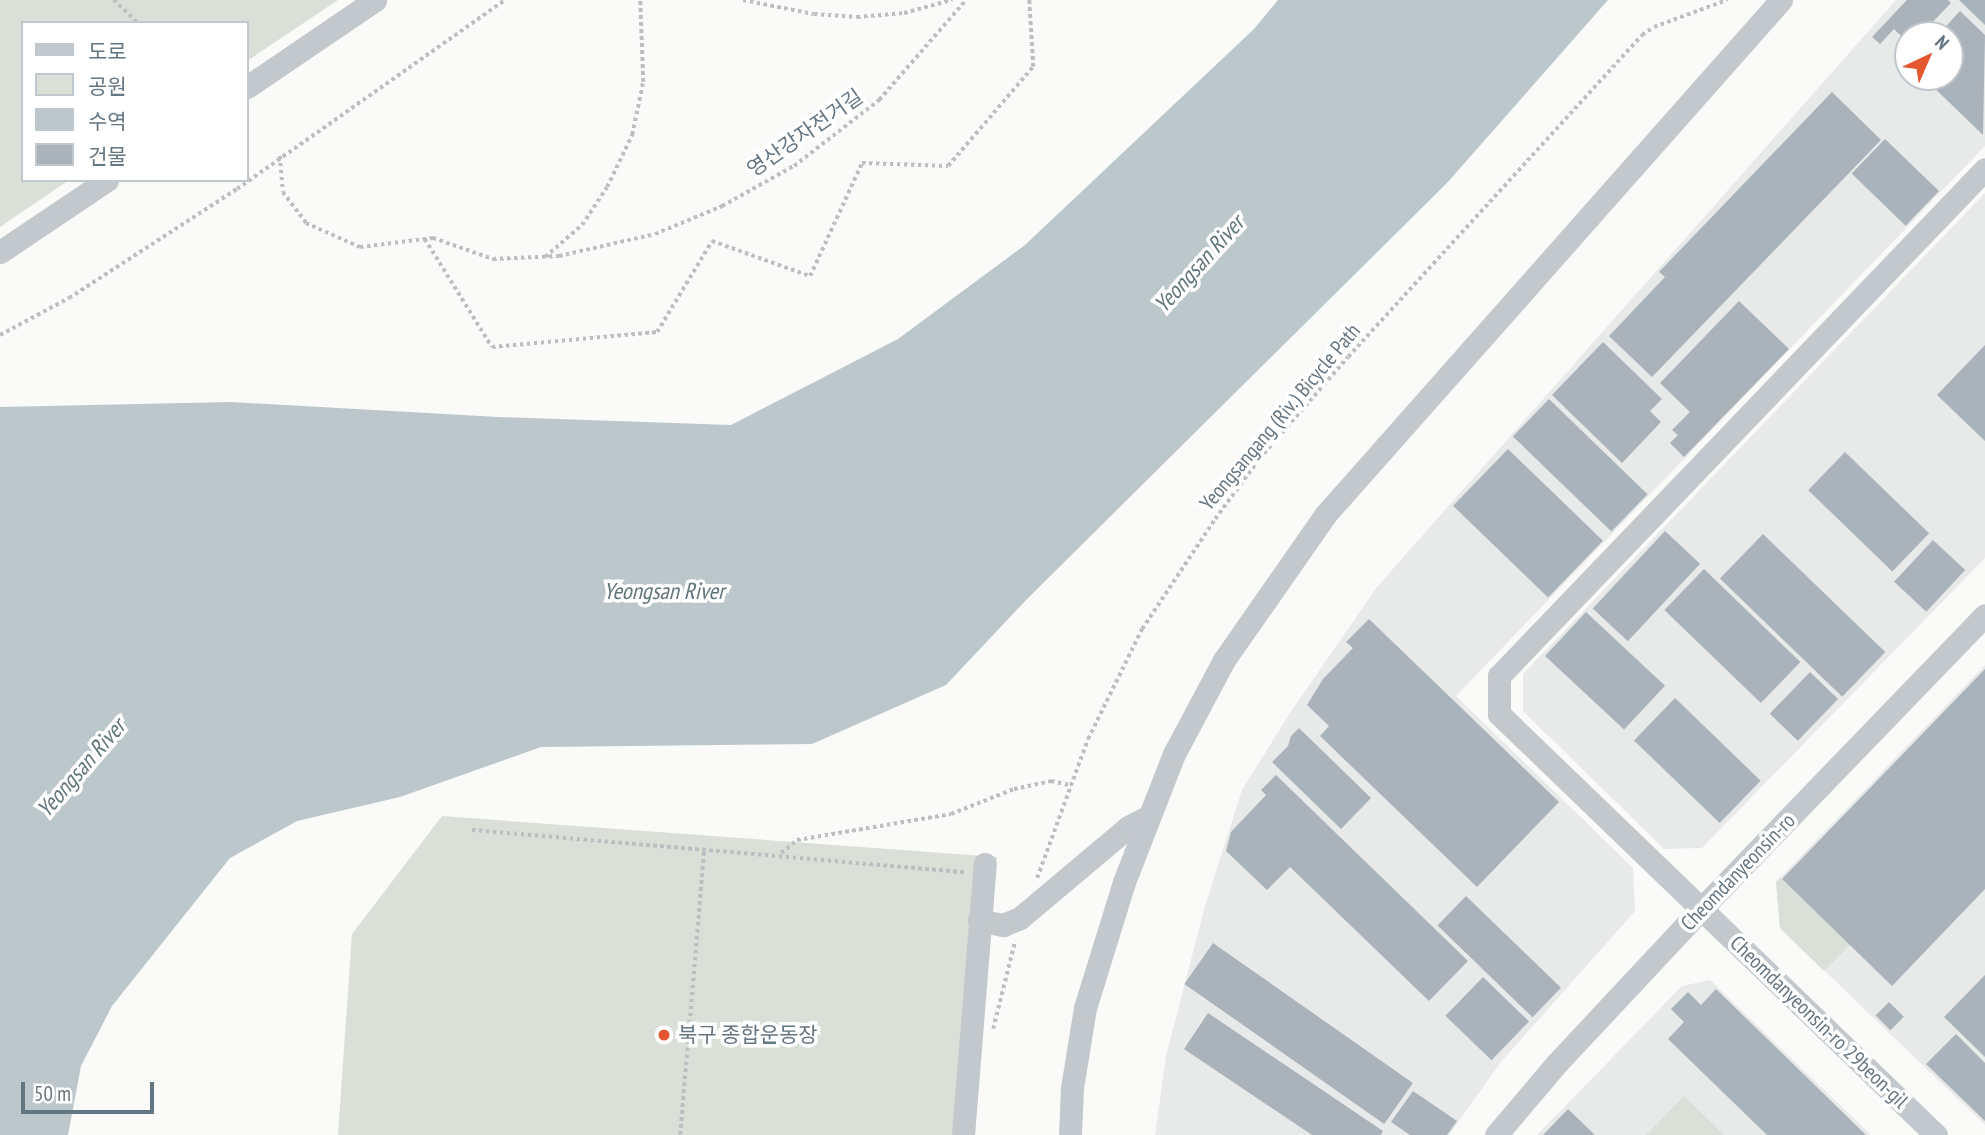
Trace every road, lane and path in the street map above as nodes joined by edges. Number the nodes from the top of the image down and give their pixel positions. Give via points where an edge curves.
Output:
1 (114, 0) edge
2 (374, 0) edge
3 (505, 0) edge
4 (640, 0) edge
5 (743, 0) edge
6 (952, 0) edge
7 (966, 0) edge
8 (1029, 0) edge
9 (1727, 0) edge
10 (1781, 0) edge
11 (136, 21) edge
12 (248, 86) edge
13 (280, 156) junction
14 (1985, 169) edge
15 (248, 181) edge
16 (104, 182) edge
17 (246, 182) edge
18 (425, 239) junction
19 (0, 252) edge
20 (545, 257) junction
21 (0, 335) edge
22 (1985, 615) edge
23 (1070, 785) junction
24 (1148, 817) junction
25 (472, 830) dead end
26 (704, 848) junction
27 (779, 855) junction
28 (984, 869) joint
29 (1036, 880) dead end
30 (1702, 908) junction
31 (1020, 918) junction
32 (979, 920) junction
33 (993, 1029) dead end
34 (680, 1135) edge
35 (963, 1135) edge
36 (1070, 1135) edge
37 (1496, 1135) edge
38 (1936, 1135) edge

1 - 11 path
2 - 12 street
3 - 13 path
4 - 20 path via 643,82 632,135 582,225
5 - 6 path via 779,9 857,17 904,13
7 - 20 path, 영산강자전거길 via 878,100 794,166 722,206 655,234
8 - 18 path via 1033,67 948,166 862,163 810,276 712,241 657,332 492,347
9 - 23 path, Yeongsangang (Riv.) Bicycle Path via 1642,35 1259,459 1142,629
10 - 24 street via 1325,515 1224,660 1174,754
13 - 15 path
13 - 18 path, 영산강자전거길 via 284,191 306,223 360,247
14 - 30 street, Cheomdanyeonsin-ro 29beon-gil via 1499,676 1499,714
16 - 19 street
17 - 21 path via 69,298
18 - 20 path, 영산강자전거길 via 494,259
22 - 30 street, Cheomdanyeonsin-ro
23 - 27 path via 1051,781 1014,789 951,814 797,840
23 - 29 path, Yeongsangang (Riv.) Bicycle Path
24 - 31 street via 1128,827
24 - 36 street via 1085,1008 1072,1088
25 - 26 path
26 - 27 path
26 - 34 path
27 - 28 path
28 - 32 street
30 - 37 street, Cheomdanyeonsin-ro
30 - 38 street, Cheomdanyeonsin-ro 29beon-gil
31 - 32 street via 1003,925
31 - 33 path
32 - 35 street

